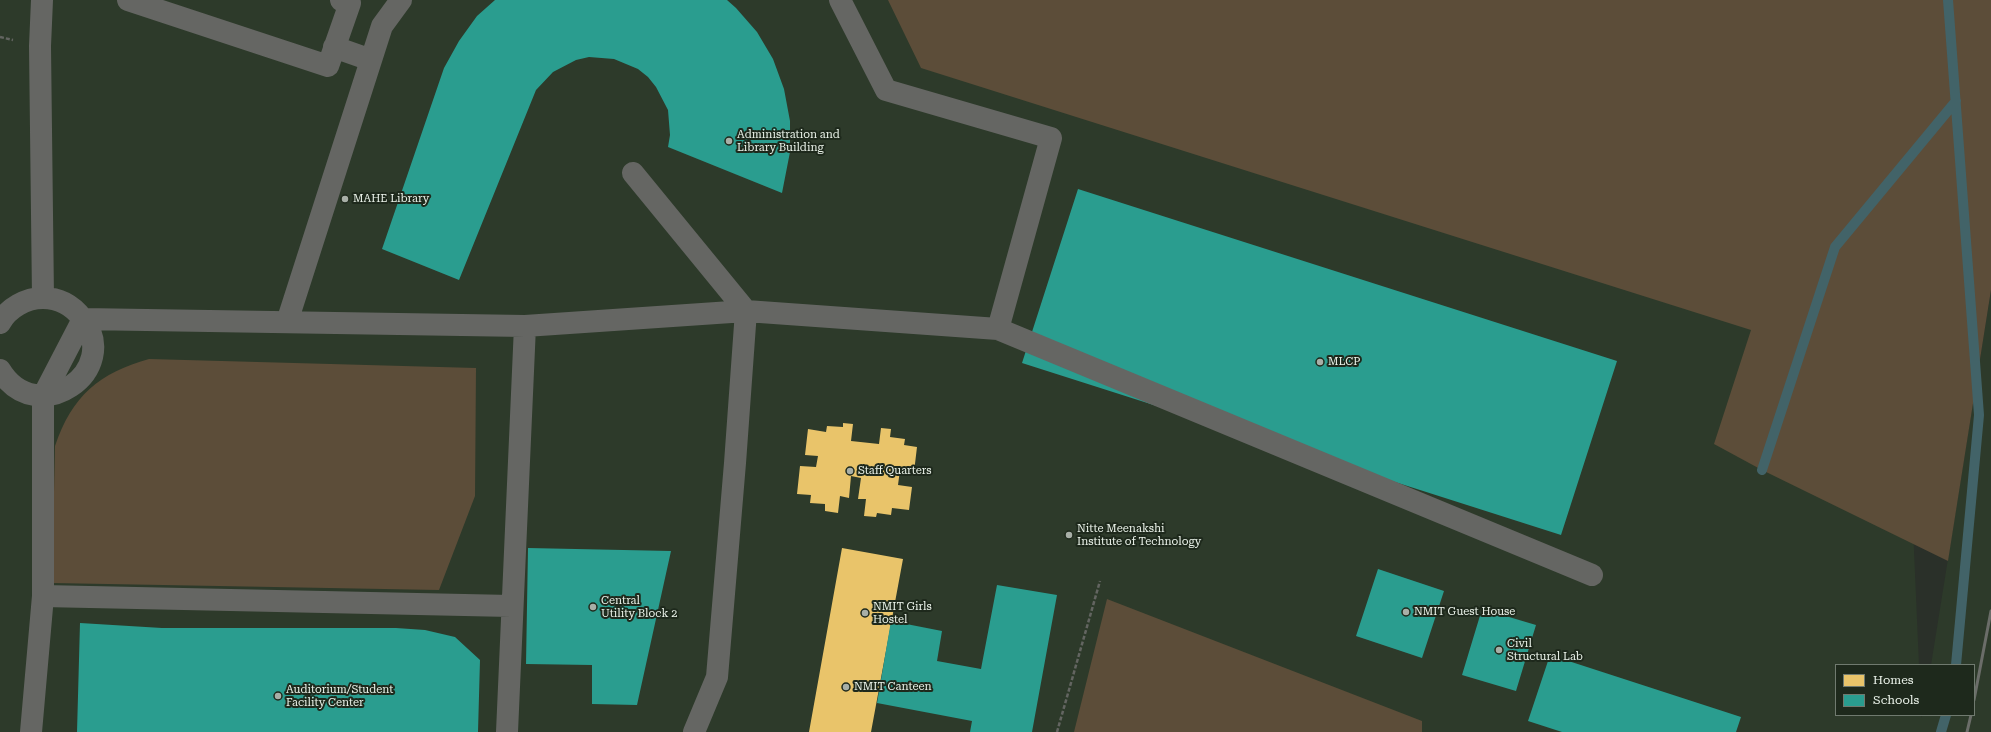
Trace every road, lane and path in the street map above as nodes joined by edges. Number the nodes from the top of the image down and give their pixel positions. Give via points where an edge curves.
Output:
1 (42, 0) edge
2 (128, 0) edge
3 (341, 0) edge
4 (401, 0) edge
5 (840, 0) edge
6 (334, 47) junction
7 (371, 60) junction
8 (633, 173) dead end
9 (43, 298) junction
10 (746, 312) junction
11 (83, 319) junction
12 (287, 322) junction
13 (0, 323) edge
14 (525, 326) junction
15 (998, 328) junction
16 (0, 370) edge
17 (43, 396) junction
18 (1592, 575) dead end
19 (1100, 581) dead end
20 (43, 596) junction
21 (511, 606) junction
22 (31, 732) edge
23 (507, 732) edge
24 (694, 732) edge
25 (1057, 732) edge

1 - 9 lane via 40,46
2 - 6 lane via 328,66
3 - 6 lane via 350,3
4 - 7 lane via 382,26
5 - 15 lane via 886,90 1051,138
6 - 7 lane
7 - 12 lane
8 - 10 lane
9 - 11 lane via 65,303
9 - 13 lane via 22,302 10,310
10 - 14 lane
10 - 15 lane
10 - 24 lane via 717,677
11 - 12 lane
11 - 17 lane
12 - 14 lane
14 - 21 lane
15 - 18 lane
16 - 17 lane via 18,389 32,395
17 - 20 lane
19 - 25 path
20 - 21 lane
20 - 22 lane
21 - 23 lane

